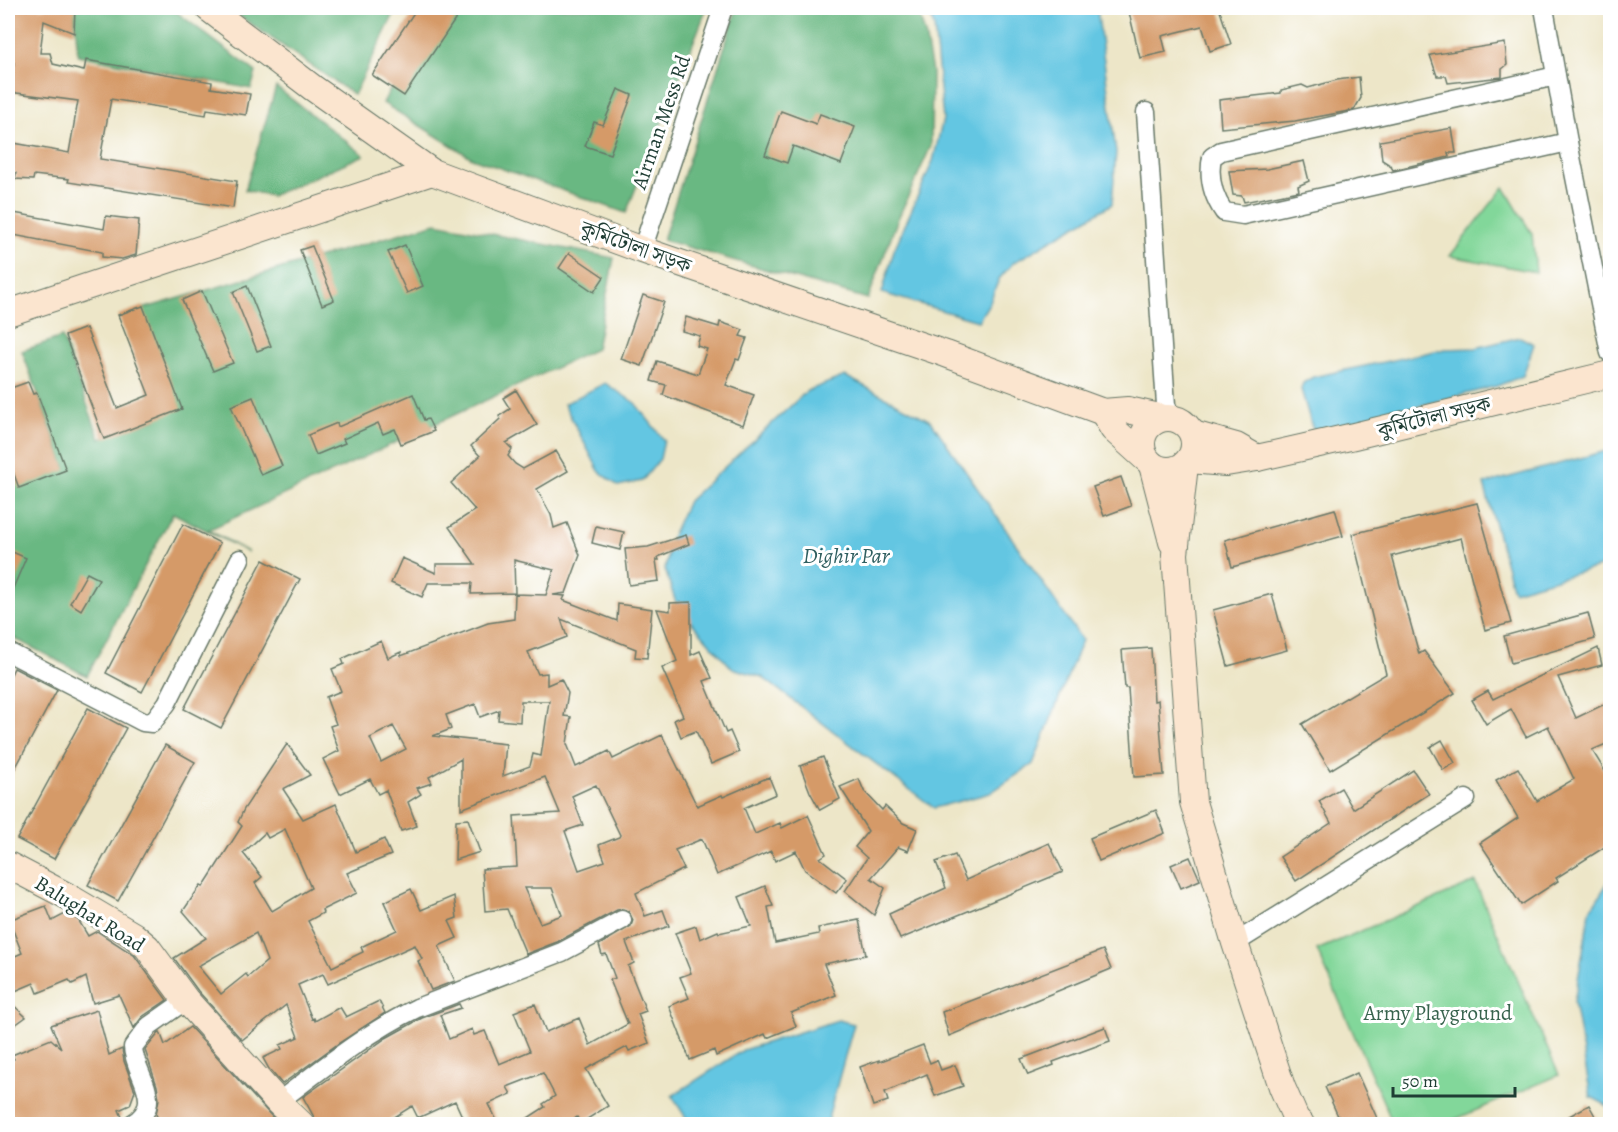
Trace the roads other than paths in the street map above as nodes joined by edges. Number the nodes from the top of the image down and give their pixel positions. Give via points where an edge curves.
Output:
1 (208, 8) edge
2 (723, 8) edge
3 (1544, 8) edge
4 (1556, 76) junction
5 (1146, 112) dead end
6 (1568, 142) junction
7 (432, 172) junction
8 (642, 250) junction
9 (8, 313) edge
10 (1611, 352) edge
11 (1611, 374) edge
12 (1103, 412) junction
13 (1167, 417) junction
14 (1193, 434) junction
15 (1257, 458) junction
16 (1149, 461) junction
17 (1187, 462) junction
18 (1175, 554) junction
19 (240, 559) dead end
20 (8, 652) edge
21 (1466, 799) dead end
22 (8, 865) edge
23 (622, 920) dead end
24 (1235, 943) junction
25 (186, 1000) junction
26 (278, 1102) junction
27 (132, 1125) edge
28 (301, 1125) edge
29 (1301, 1125) edge

1 - 7 street, কুর্মিটোলা সড়ক
2 - 8 street, Airman Mess Rd
3 - 4 street
4 - 6 street
4 - 6 street via 1221,151 1212,157 1209,168 1215,198 1224,212 1243,215
5 - 13 street
6 - 10 street
7 - 8 street, কুর্মিটোলা সড়ক
7 - 9 street
8 - 12 street, কুর্মিটোলা সড়ক
11 - 15 street, কুর্মিটোলা সড়ক
12 - 13 street via 1128,410
12 - 16 street via 1113,429
13 - 14 street via 1182,421
13 - 16 street via 1154,421 1142,438
14 - 15 street via 1236,446
14 - 17 street via 1194,449
15 - 17 street, কুর্মিটোলা সড়ক via 1226,463
16 - 17 street via 1170,471
16 - 18 street
17 - 18 street
18 - 24 street via 1193,802
19 - 20 street via 167,703 152,723 142,723
21 - 24 street
22 - 25 street, Balughat Road via 133,935 156,957
23 - 26 street via 562,952 398,1017 352,1045
24 - 29 street via 1282,1087
25 - 26 street, Balughat Road
25 - 27 street via 149,1026 133,1047 148,1098 143,1117
26 - 28 street, Balughat Road

